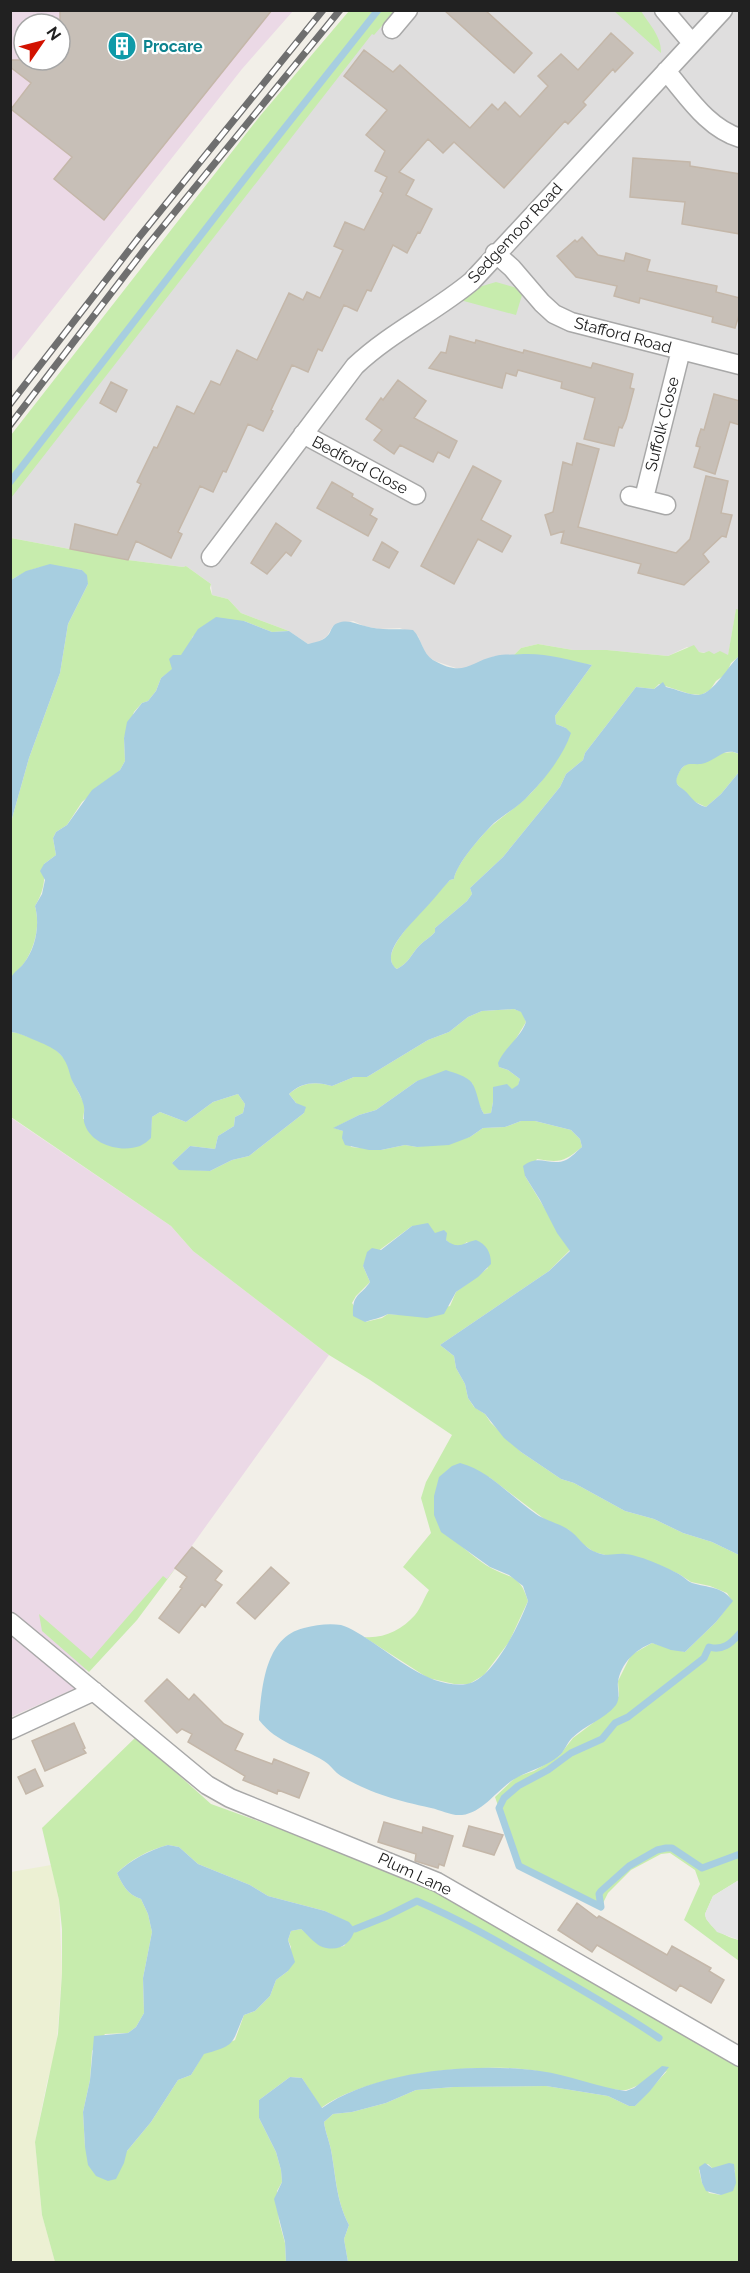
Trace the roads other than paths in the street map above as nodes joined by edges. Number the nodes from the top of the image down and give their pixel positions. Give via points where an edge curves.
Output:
1 (408, 10) edge
2 (664, 10) edge
3 (723, 10) edge
4 (392, 29) dead end
5 (692, 43) junction
6 (666, 71) junction
7 (740, 138) edge
8 (495, 254) junction
9 (681, 350) junction
10 (740, 365) edge
11 (303, 434) junction
12 (416, 495) dead end
13 (666, 505) dead end
14 (211, 556) dead end
15 (10, 1622) edge
16 (94, 1691) junction
17 (10, 1730) edge
18 (740, 2056) edge

1 - 4 street
2 - 5 street
3 - 5 street, Sedgemoor Road
5 - 6 street, Sedgemoor Road
6 - 7 street via 708,120 721,131
6 - 8 street, Sedgemoor Road
8 - 9 street, Stafford Road via 555,314 571,322
8 - 11 street, Sedgemoor Road via 459,292 383,342 355,366
9 - 10 street, Stafford Road
9 - 13 street, Suffolk Close via 637,497
11 - 12 street, Bedford Close
11 - 14 street, Sedgemoor Road
15 - 16 street, Plum Lane
16 - 17 street
16 - 18 street, Plum Lane via 207,1785 230,1798 437,1882

